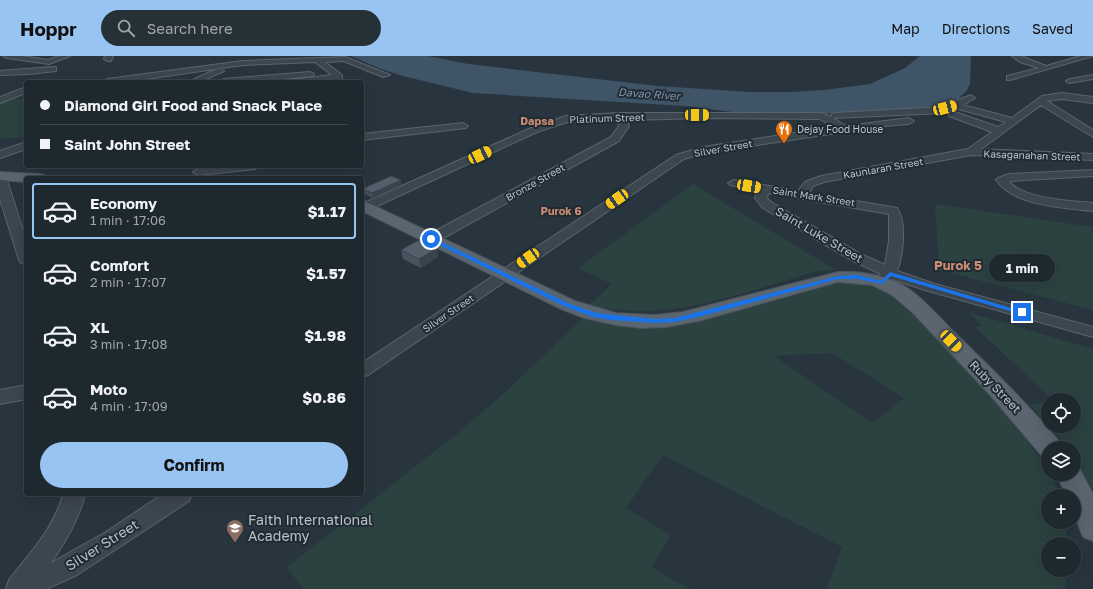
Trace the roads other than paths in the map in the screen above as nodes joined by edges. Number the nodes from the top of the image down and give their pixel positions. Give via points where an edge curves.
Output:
1 (7, 56) edge
2 (66, 56) edge
3 (1016, 56) edge
4 (1089, 56) edge
5 (1045, 58) dead end
6 (255, 59) edge
7 (317, 60) junction
8 (290, 61) junction
9 (271, 62) junction
10 (1033, 62) junction
11 (243, 63) junction
12 (51, 65) junction
13 (208, 67) junction
14 (1045, 68) junction
15 (0, 73) edge
16 (310, 74) dead end
17 (386, 75) dead end
18 (182, 77) dead end
19 (284, 77) junction
20 (1093, 77) edge
21 (263, 78) junction
22 (1010, 78) dead end
23 (49, 79) dead end
24 (120, 80) edge
25 (197, 80) edge
26 (245, 80) joint
27 (313, 80) edge
28 (1070, 81) dead end
29 (24, 91) edge
30 (0, 100) edge
31 (1093, 100) edge
32 (1041, 101) junction
33 (956, 106) junction
34 (943, 110) junction
35 (619, 116) junction
36 (835, 116) dead end
37 (1018, 118) junction
38 (909, 121) dead end
39 (463, 126) dead end
40 (844, 129) junction
41 (999, 131) junction
42 (1093, 134) edge
43 (364, 137) edge
44 (24, 146) edge
45 (971, 152) junction
46 (0, 155) edge
47 (1093, 157) edge
48 (236, 168) edge
49 (198, 172) edge
50 (1093, 173) edge
51 (0, 176) edge
52 (24, 177) edge
53 (734, 183) dead end
54 (763, 188) junction
55 (802, 194) junction
56 (364, 207) edge
57 (364, 207) edge
58 (1093, 208) edge
59 (431, 239) junction
60 (24, 254) edge
61 (503, 275) junction
62 (886, 278) junction
63 (1093, 332) edge
64 (364, 370) edge
65 (24, 392) edge
66 (0, 397) edge
67 (1044, 441) edge
68 (1072, 481) edge
69 (73, 496) edge
70 (178, 496) edge
71 (1093, 528) edge
72 (18, 589) edge

1 - 12 street
2 - 12 street
3 - 10 street via 1021,60
4 - 14 street
5 - 10 street
6 - 9 street
6 - 11 street
6 - 26 street
7 - 8 street
7 - 17 street via 350,60
7 - 27 street via 339,77
8 - 9 street
8 - 19 street
9 - 21 street
10 - 14 street
11 - 13 street
11 - 25 street
12 - 15 street via 29,72
12 - 23 street via 58,74
13 - 18 street
13 - 24 street
14 - 22 street
16 - 19 street
19 - 21 street
20 - 28 street
21 - 26 street
29 - 30 street
31 - 32 street via 1054,96
32 - 37 street
32 - 42 street via 1059,110
33 - 34 street
33 - 37 street
33 - 37 street via 969,100
34 - 36 street
34 - 41 street
35 - 40 street, Platinum Street via 822,116
35 - 56 street, Platinum Street via 571,118 545,125
35 - 59 street, Bronze Street via 624,126 615,139
37 - 41 street
38 - 40 street, Silver Street
39 - 43 street
40 - 61 street, Silver Street via 703,150 680,157
41 - 45 street
44 - 46 street
45 - 47 street, Kasaganahan Street
45 - 55 street, Kaunlaran Street via 821,179 809,184
48 - 49 street
50 - 58 street via 1009,177 1002,180 1008,189 1024,196
51 - 52 main road
51 - 60 street
53 - 54 street, Saint Mark Street
54 - 55 street, Saint Mark Street
54 - 62 street, Saint Luke Street via 762,198 767,205 856,257
55 - 62 street, Saint Mark Street via 893,211 896,215 894,258
57 - 59 main road, Ruby Street
59 - 61 main road, Ruby Street
61 - 62 main road, Ruby Street via 582,311 610,318 654,321 700,315 838,277
61 - 64 street, Silver Street
62 - 63 street, Saint Luke Street via 944,291
62 - 67 main road, Ruby Street via 1010,402
65 - 66 street
68 - 71 main road
69 - 72 street via 68,515 60,529
70 - 72 street, Silver Street via 69,567

